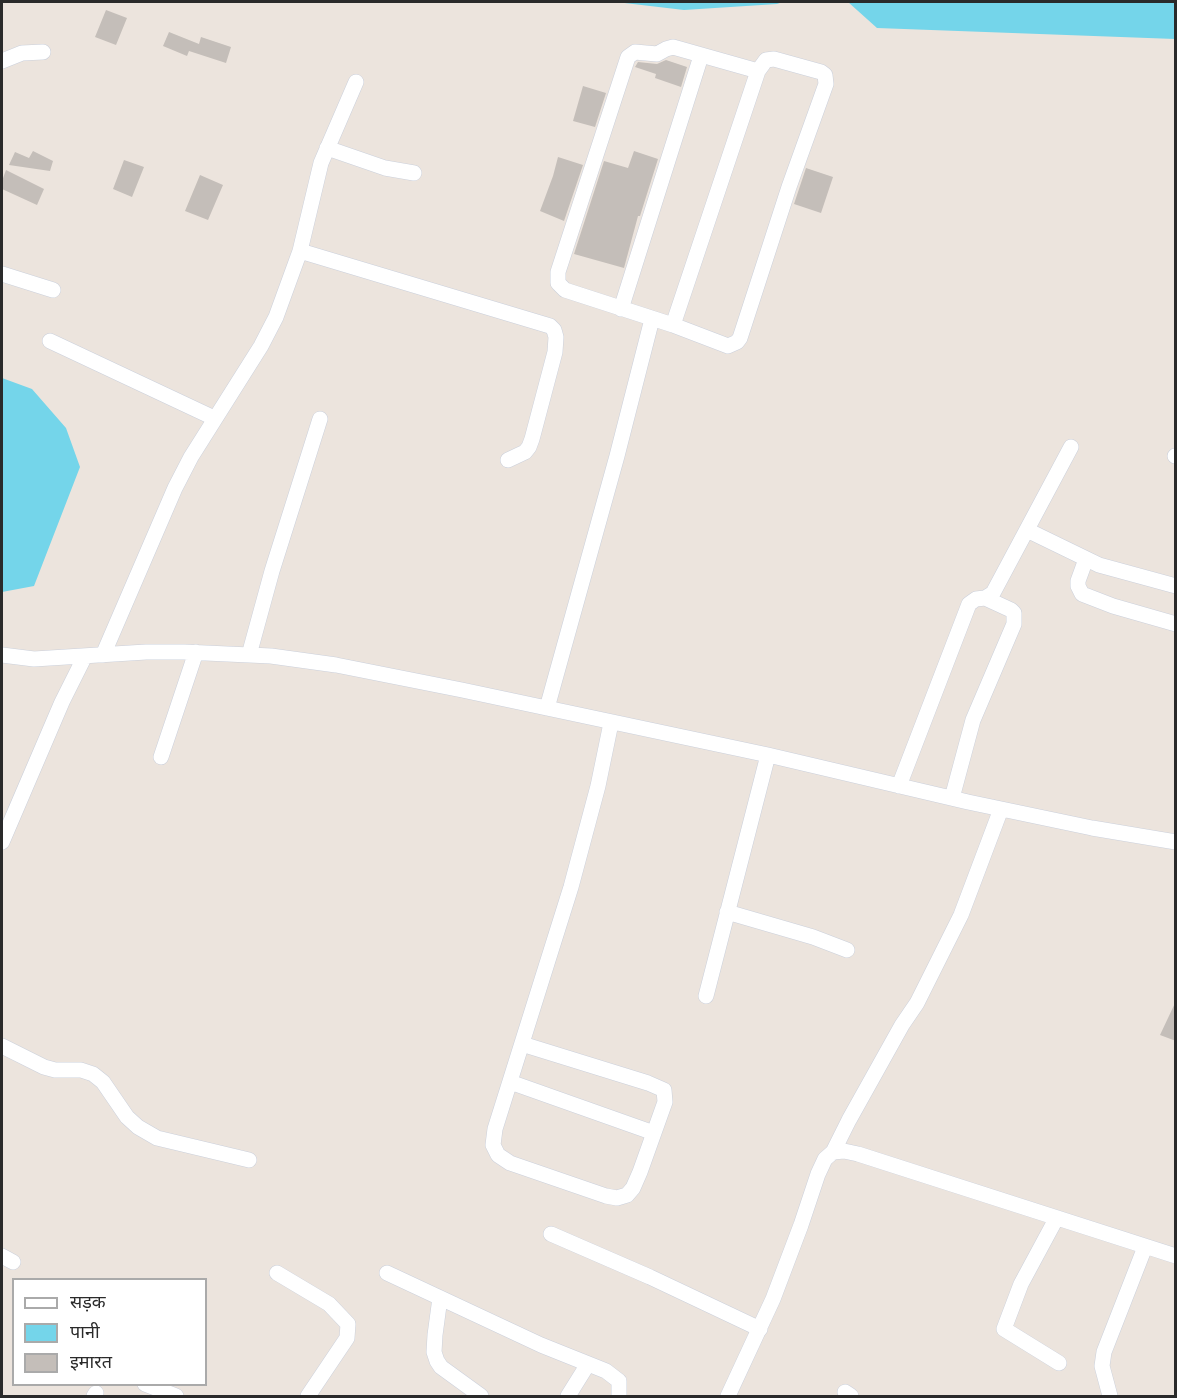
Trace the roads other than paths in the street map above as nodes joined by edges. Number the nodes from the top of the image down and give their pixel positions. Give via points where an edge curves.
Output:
1 (43, 52) dead end
2 (701, 56) junction
3 (2, 61) edge
4 (758, 71) junction
5 (356, 82) dead end
6 (327, 148) junction
7 (414, 173) dead end
8 (300, 251) junction
9 (2, 274) edge
10 (53, 290) dead end
11 (621, 309) junction
12 (652, 319) junction
13 (673, 325) junction
14 (50, 341) dead end
15 (214, 418) junction
16 (320, 419) dead end
17 (1071, 447) dead end
18 (508, 460) dead end
19 (1027, 530) junction
20 (1086, 559) junction
21 (1176, 586) edge
22 (985, 598) junction
23 (1176, 624) edge
24 (196, 652) junction
25 (2, 655) edge
26 (103, 655) junction
27 (249, 655) junction
28 (85, 656) junction
29 (547, 708) junction
30 (611, 723) junction
31 (768, 755) junction
32 (161, 757) dead end
33 (899, 786) junction
34 (952, 798) junction
35 (1001, 809) junction
36 (2, 842) edge
37 (1176, 842) edge
38 (728, 912) junction
39 (847, 951) dead end
40 (706, 996) dead end
41 (522, 1044) junction
42 (2, 1046) edge
43 (510, 1082) junction
44 (654, 1133) junction
45 (833, 1152) junction
46 (249, 1160) dead end
47 (1056, 1219) junction
48 (550, 1234) dead end
49 (1145, 1247) junction
50 (1176, 1256) edge
51 (277, 1273) dead end
52 (387, 1273) dead end
53 (440, 1298) junction
54 (760, 1329) junction
55 (588, 1364) junction
56 (1059, 1364) dead end
57 (150, 1386) edge
58 (476, 1395) edge
59 (176, 1396) edge
60 (308, 1396) edge
61 (568, 1396) edge
62 (619, 1396) edge
63 (728, 1396) edge
64 (1110, 1396) edge

1 - 3 street via 22,53
2 - 4 street
2 - 11 street
2 - 11 street via 673,47 657,54 635,52 628,57 558,272 558,283 564,290
4 - 13 street
4 - 13 street via 766,60 821,72 826,79 825,90 737,342 723,345
5 - 6 street
6 - 7 street via 385,168
6 - 8 street
8 - 15 street via 261,346
8 - 18 street via 554,330 555,352 532,439 525,452
9 - 10 street
11 - 12 street
12 - 13 street
12 - 29 street
14 - 15 street
15 - 26 street via 175,488
16 - 27 street
17 - 19 street
19 - 20 street
19 - 22 street via 993,593
20 - 21 street
20 - 23 street via 1078,581 1082,594
22 - 33 street via 969,604
22 - 34 street via 1011,610 1014,624 973,720
24 - 26 street
24 - 27 street
24 - 32 street
25 - 28 street via 34,659
26 - 28 street
27 - 29 street via 336,665
28 - 36 street
29 - 30 street
30 - 31 street
30 - 41 street via 571,887
31 - 33 street
31 - 38 street
33 - 34 street
34 - 35 street
35 - 37 street
35 - 45 street via 961,915 917,1003
38 - 39 street
38 - 40 street
41 - 43 street
41 - 44 street via 664,1090 666,1102
42 - 46 street via 44,1067 93,1074 127,1117 157,1138
43 - 44 street
43 - 44 street via 494,1145 498,1155 510,1163 546,1176 606,1196 627,1195
45 - 47 street via 858,1154
45 - 54 street via 818,1174
47 - 49 street
47 - 56 street via 1021,1284 1004,1329
48 - 54 street
49 - 50 street
49 - 64 street via 1104,1352 1102,1366
51 - 60 street via 329,1304 348,1324 348,1338
52 - 53 street
53 - 55 street
53 - 58 street via 434,1352 437,1361
54 - 63 street
55 - 61 street
55 - 62 street via 619,1381
57 - 59 street

